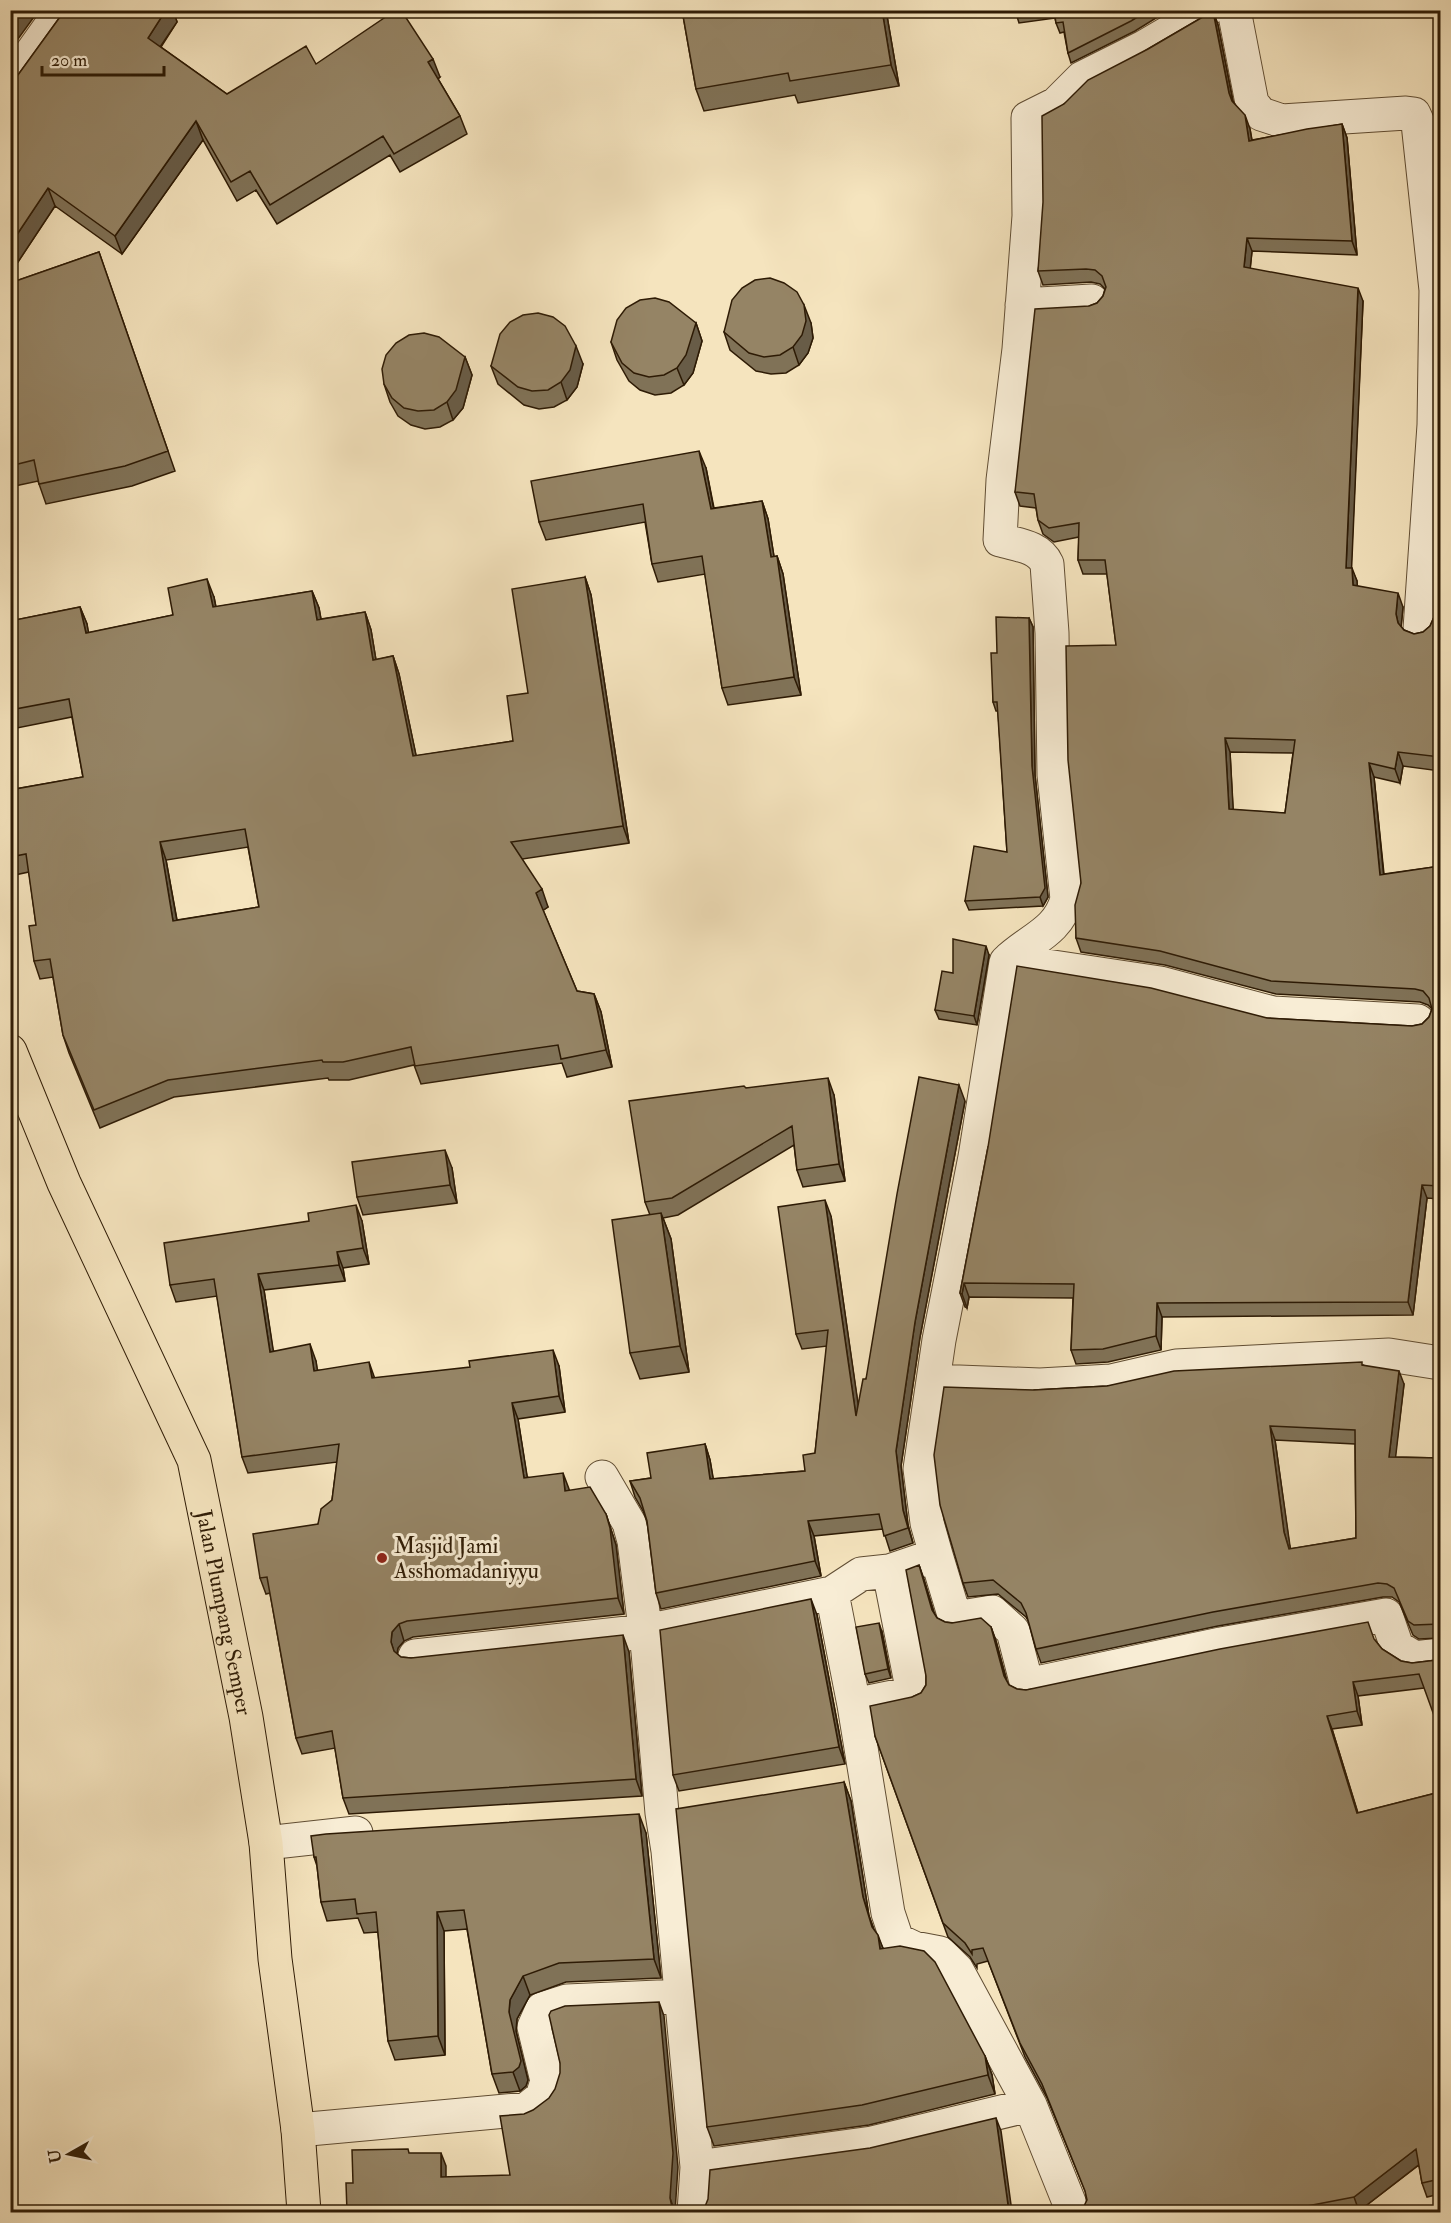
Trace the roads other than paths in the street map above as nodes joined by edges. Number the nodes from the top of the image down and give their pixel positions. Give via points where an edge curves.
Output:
1 (62, 10) edge
2 (1207, 10) edge
3 (1234, 10) edge
4 (10, 83) edge
5 (1420, 114) edge
6 (1092, 301) dead end
7 (1022, 305) junction
8 (1420, 629) dead end
9 (1010, 958) junction
10 (1418, 1020) dead end
11 (10, 1050) edge
12 (1440, 1363) edge
13 (933, 1381) junction
14 (602, 1478) dead end
15 (936, 1555) junction
16 (889, 1571) junction
17 (832, 1593) junction
18 (646, 1631) junction
19 (1440, 1654) edge
20 (415, 1656) edge
21 (854, 1705) junction
22 (867, 1779) junction
23 (832, 1785) edge
24 (696, 1808) edge
25 (662, 1813) junction
26 (627, 1815) edge
27 (391, 1831) edge
28 (266, 1843) junction
29 (681, 1996) junction
30 (1030, 2104) junction
31 (298, 2130) junction
32 (697, 2168) junction
33 (304, 2212) edge
34 (694, 2212) edge
35 (1073, 2212) edge

1 - 4 street
2 - 7 street via 1082,78 1056,104 1028,118 1029,216
3 - 5 street via 1252,103 1261,114 1282,121
5 - 8 street via 1436,290 1434,425
6 - 7 street
7 - 9 street via 1000,540 1034,549 1047,564 1054,775 1067,899 1054,926
9 - 10 street via 1160,983 1273,1013
9 - 13 street via 1006,963
11 - 28 main road, Jalan Plumpang Semper via 64,1182 194,1460 246,1717
12 - 13 street via 1389,1355 1176,1366 1111,1381 1040,1385
13 - 15 street via 920,1469
14 - 18 street via 629,1523
15 - 16 street
15 - 19 street via 955,1618 993,1612 1012,1631 1027,1685 1221,1644 1386,1615 1397,1647 1415,1658
16 - 17 street via 861,1574
16 - 21 street via 913,1693
17 - 18 street
17 - 21 street
18 - 20 street
18 - 25 street
21 - 22 street
22 - 23 street
22 - 30 street via 888,1913 897,1940 940,1953 957,1970
24 - 25 street
25 - 26 street
25 - 29 street
27 - 28 street
28 - 31 main road, Jalan Plumpang Semper via 275,1959
29 - 31 street via 567,2001 542,2009 534,2027 548,2081 543,2097 527,2109
29 - 32 street
30 - 32 street via 872,2143
30 - 35 street
31 - 33 main road, Jalan Plumpang Semper
32 - 34 street

